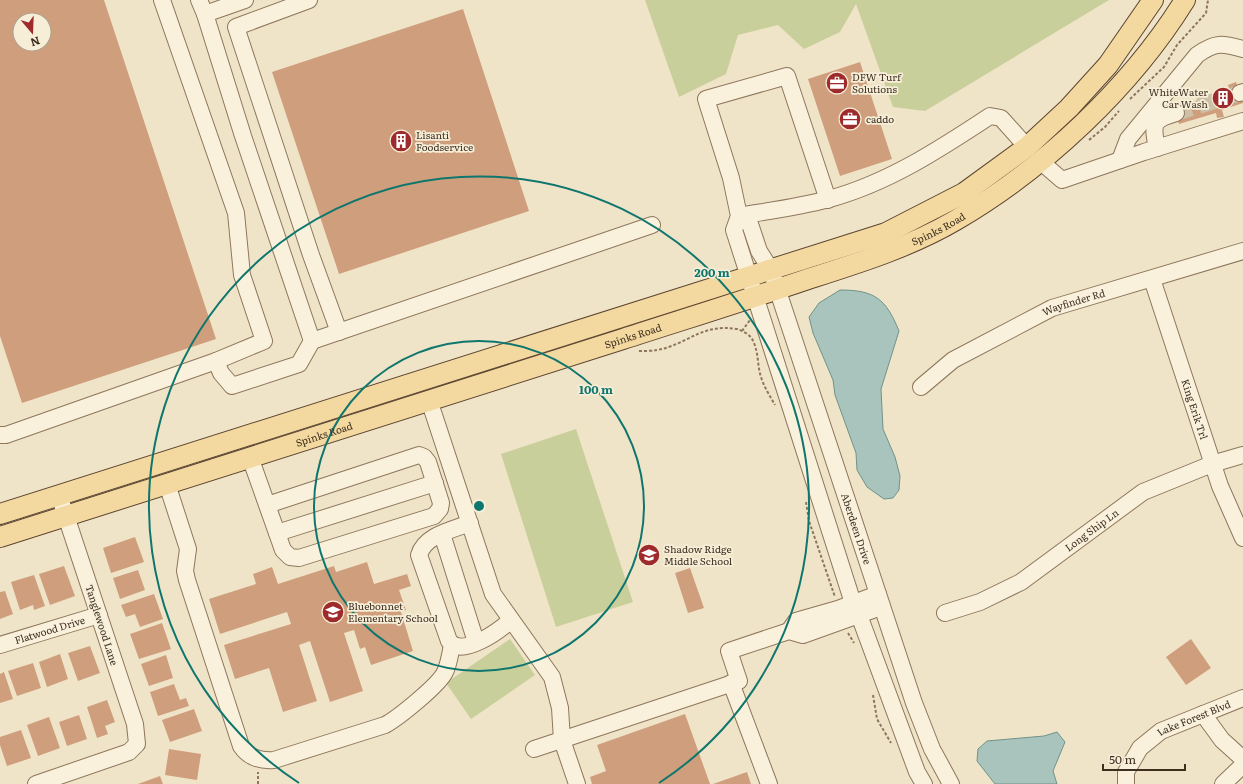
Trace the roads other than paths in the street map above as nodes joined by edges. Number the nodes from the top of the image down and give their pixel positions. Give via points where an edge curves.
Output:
1 (162, 0) edge
2 (246, 0) edge
3 (309, 0) edge
4 (1153, 0) edge
5 (1185, 0) edge
6 (202, 7) edge
7 (1243, 49) edge
8 (1176, 113) tunnel mouth
9 (1243, 121) edge
10 (1158, 148) junction
11 (1033, 154) junction
12 (1120, 160) junction
13 (828, 200) junction
14 (739, 216) junction
15 (652, 225) dead end
16 (1243, 251) edge
17 (771, 270) junction
18 (750, 277) junction
19 (1152, 279) junction
20 (777, 290) junction
21 (756, 297) junction
22 (339, 332) junction
23 (312, 341) junction
24 (216, 361) junction
25 (423, 380) junction
26 (921, 387) dead end
27 (429, 400) junction
28 (0, 435) edge
29 (244, 437) junction
30 (1243, 455) edge
31 (250, 457) junction
32 (1212, 464) junction
33 (435, 483) junction
34 (167, 484) junction
35 (59, 495) junction
36 (268, 504) junction
37 (0, 514) edge
38 (66, 516) junction
39 (470, 523) junction
40 (277, 534) junction
41 (442, 534) junction
42 (0, 537) edge
43 (1243, 538) edge
44 (879, 600) junction
45 (856, 609) junction
46 (945, 613) dead end
47 (99, 615) junction
48 (511, 620) junction
49 (476, 642) junction
50 (0, 645) edge
51 (452, 645) junction
52 (732, 683) junction
53 (1243, 698) edge
54 (1203, 714) junction
55 (562, 740) junction
56 (534, 749) dead end
57 (1243, 758) edge
58 (1243, 765) edge
59 (36, 784) edge
60 (577, 784) edge
61 (768, 784) edge
62 (924, 784) edge
63 (951, 784) edge
64 (1126, 784) edge
65 (1223, 784) edge

1 - 24 street via 236,213 242,275 264,341
2 - 6 street
3 - 22 street via 236,27
4 - 11 main road, Spinks Road via 1108,64
5 - 11 main road, Spinks Road via 1137,66 1100,106
6 - 23 street
7 - 12 street via 1226,44 1210,45 1197,55 1128,139
8 - 10 street via 1161,118 1155,124
9 - 10 street
10 - 12 street
11 - 12 street via 1062,180
11 - 13 street via 1001,118 990,116 946,145 899,171 866,187
11 - 17 main road, Spinks Road via 886,233
11 - 20 main road, Spinks Road via 1006,187 955,221 896,249
13 - 14 street
13 - 14 street via 787,76 706,99 731,178
14 - 17 street, Aberdeen Drive via 750,224 759,251
14 - 18 street via 734,230
15 - 22 street
16 - 19 street, Wayfinder Rd
17 - 18 main road, Spinks Road
17 - 20 street, Aberdeen Drive
18 - 21 street
18 - 25 main road, Spinks Road
19 - 26 street, Wayfinder Rd via 1052,308 953,360
19 - 32 street, King Erik Trl
20 - 21 main road, Spinks Road
20 - 44 street, Aberdeen Drive
21 - 27 main road, Spinks Road
21 - 45 street
22 - 23 street
23 - 24 street via 299,364 232,386 221,373
24 - 28 street
25 - 27 main road
25 - 29 main road, Spinks Road
27 - 31 main road, Spinks Road
27 - 39 street
29 - 31 main road
29 - 35 main road, Spinks Road
30 - 32 street, Long Ship Ln
31 - 34 main road, Spinks Road
31 - 36 street
32 - 43 street, King Erik Trl
32 - 46 street, Long Ship Ln via 1143,492 1021,582 980,602
33 - 36 street via 428,462 419,455
33 - 40 street
33 - 40 street via 441,503 434,516 299,558 286,555
34 - 38 main road, Spinks Road
34 - 51 street via 188,549 185,571 187,580 241,746 253,758 274,760 394,720 439,681 445,673
35 - 37 main road, Spinks Road
35 - 38 street, Tanglewood Lane
36 - 40 street
38 - 42 main road, Spinks Road
38 - 47 street, Tanglewood Lane
39 - 41 street
39 - 48 street via 493,594
41 - 49 street
41 - 51 street via 429,539 419,554
44 - 45 street
44 - 63 street, Aberdeen Drive via 916,710 932,749
45 - 52 street via 803,635 789,631 730,651 739,681
45 - 62 street
47 - 50 street, Flatwood Drive
47 - 59 street, Tanglewood Lane via 137,735 137,744 129,752
48 - 49 street via 499,631
48 - 55 street via 552,678 560,708
49 - 51 street via 459,648
52 - 55 street
52 - 61 street
53 - 54 street, Lake Forest Blvd
54 - 57 street via 1222,740
54 - 64 street, Lake Forest Blvd via 1161,730 1140,748 1126,772
55 - 56 street
55 - 60 street
58 - 65 street

